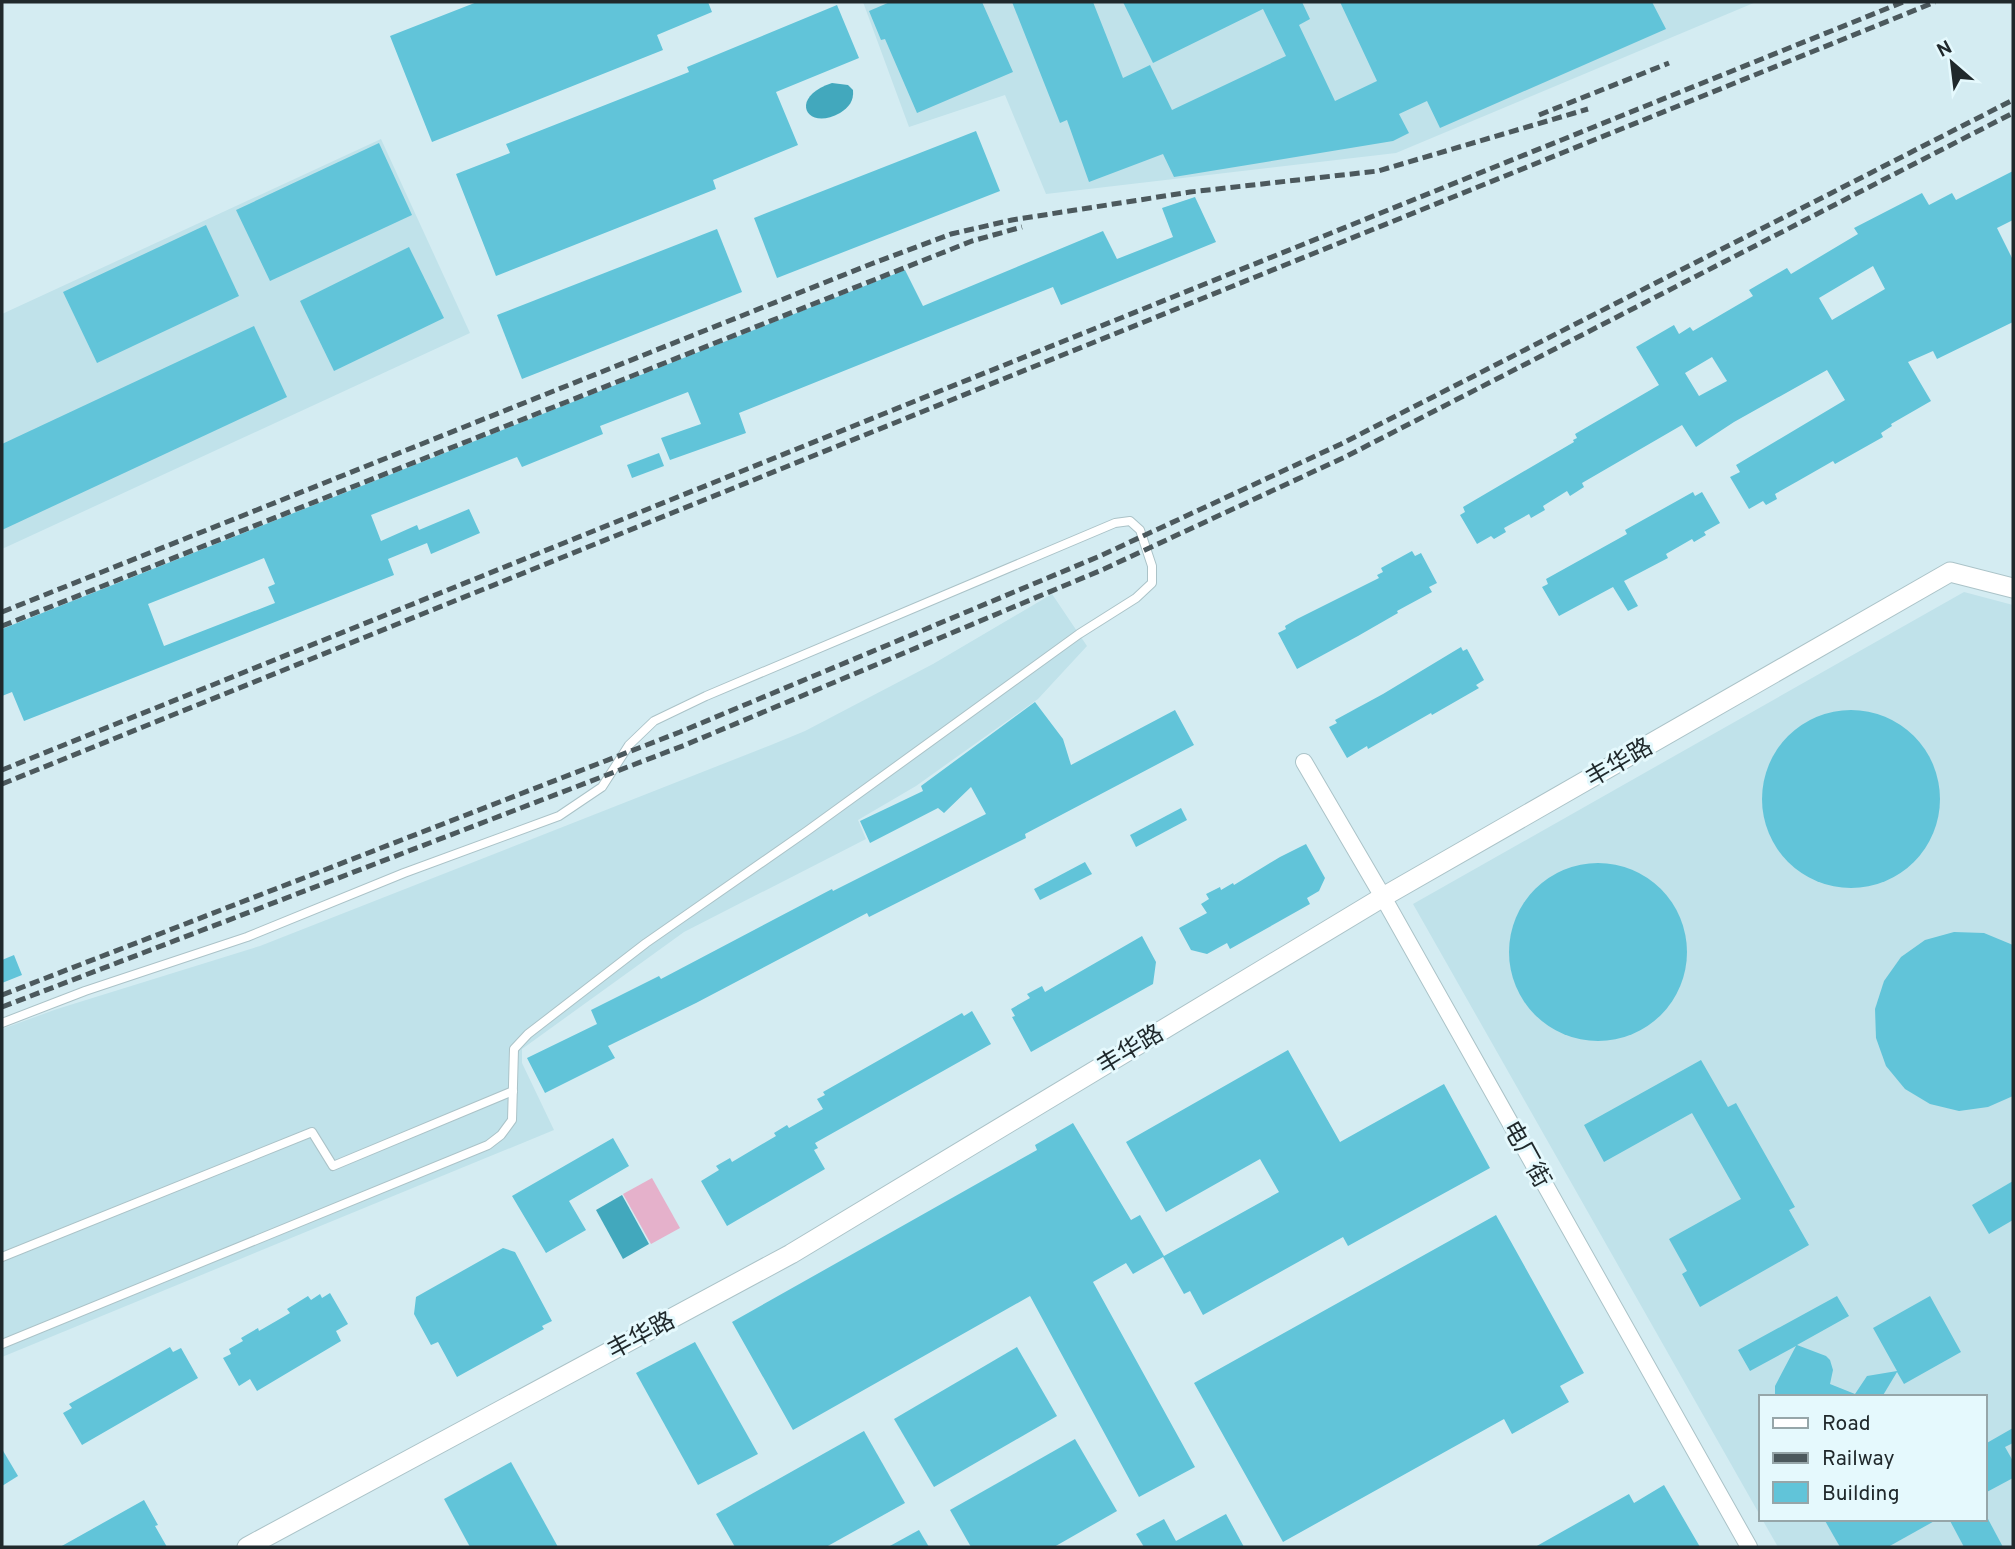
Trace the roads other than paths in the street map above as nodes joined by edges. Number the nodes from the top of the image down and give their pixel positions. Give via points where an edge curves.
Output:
1 (2013, 588) edge
2 (1304, 762) dead end
3 (1382, 897) junction
4 (2, 1023) edge
5 (513, 1091) junction
6 (2, 1257) edge
7 (2, 1344) edge
8 (247, 1547) edge
9 (1749, 1547) edge

1 - 3 street, 丰华路 via 1950,572
2 - 3 street, 电厂街
3 - 8 street, 丰华路 via 791,1254
3 - 9 street, 电厂街
4 - 5 lane via 247,937 559,816 601,787 629,745 654,721 1115,523 1130,521 1140,530 1152,566 1152,583 1136,598 646,943 528,1034 514,1049
5 - 6 lane via 333,1166 312,1132
5 - 7 lane via 512,1120 488,1145

